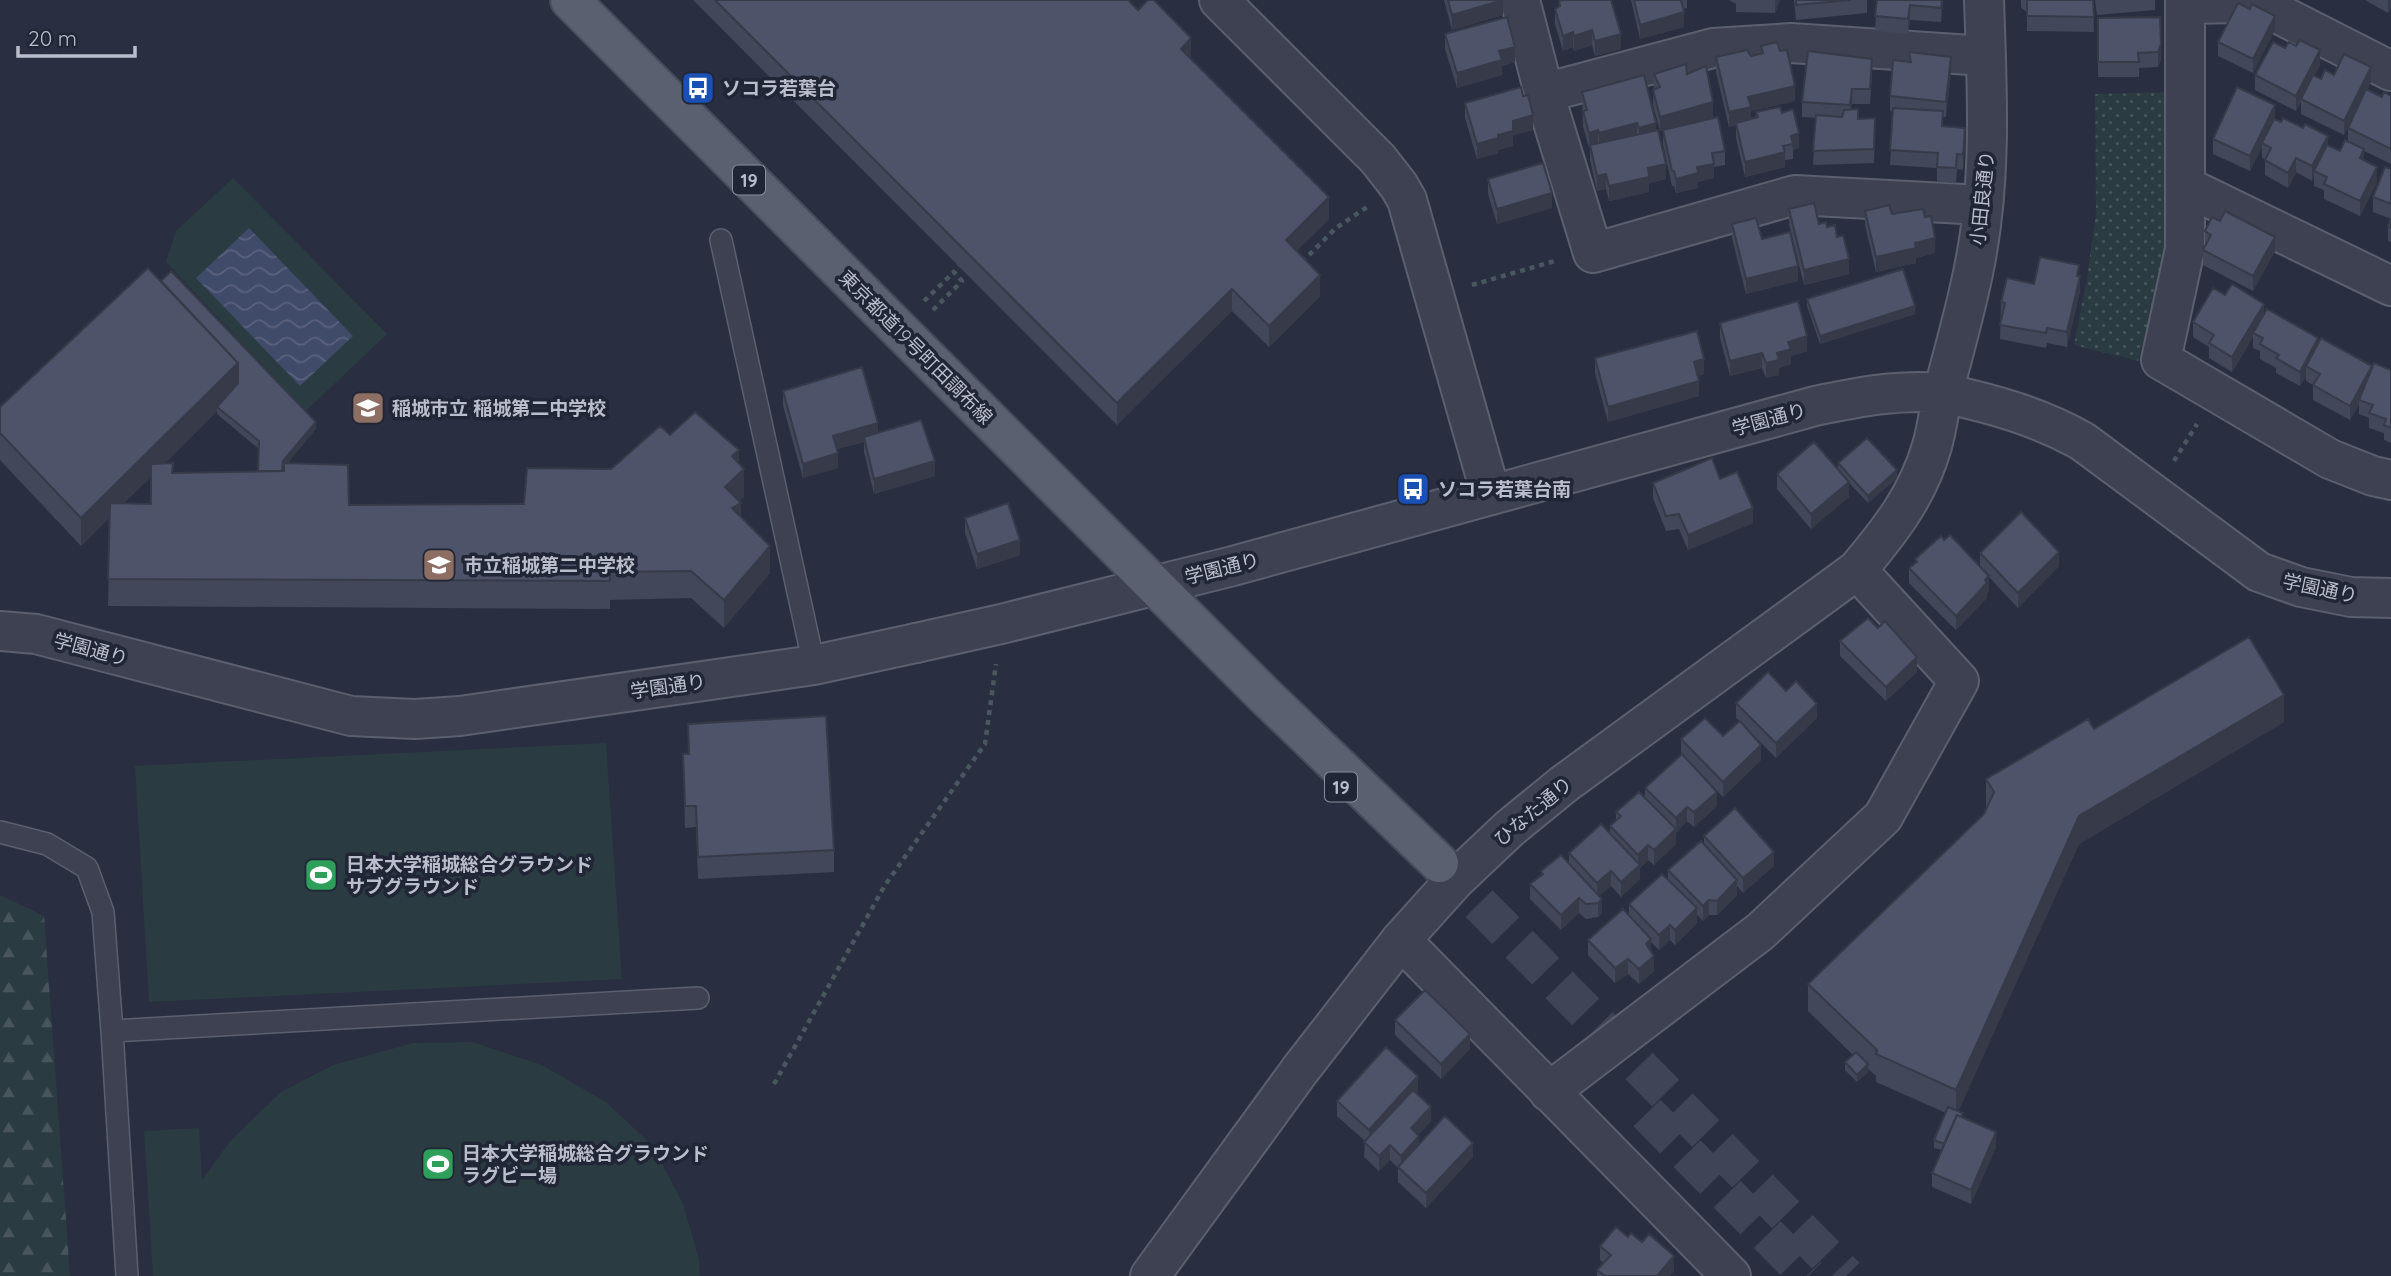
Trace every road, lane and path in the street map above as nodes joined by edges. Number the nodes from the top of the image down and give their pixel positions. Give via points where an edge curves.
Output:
1 (570, 0) edge
2 (1219, 0) edge
3 (1520, 0) edge
4 (1984, 0) edge
5 (2185, 2) edge
6 (1986, 56) junction
7 (2391, 71) edge
8 (1544, 93) junction
9 (2187, 187) junction
10 (1370, 205) dead end
11 (1983, 205) junction
12 (721, 240) dead end
13 (1556, 260) dead end
14 (1300, 265) edge
15 (959, 266) edge
16 (954, 272) junction
17 (1497, 278) dead end
18 (2391, 286) edge
19 (923, 302) dead end
20 (932, 311) dead end
21 (1943, 393) junction
22 (2195, 428) dead end
23 (2182, 450) dead end
24 (2391, 480) edge
25 (1491, 495) junction
26 (1857, 570) junction
27 (1156, 585) junction
28 (2391, 598) edge
29 (1001, 625) junction
30 (0, 631) edge
31 (814, 665) junction
32 (0, 832) edge
33 (1429, 872) tunnel mouth
34 (1401, 940) junction
35 (698, 998) dead end
36 (112, 1031) junction
37 (774, 1084) dead end
38 (1549, 1092) junction
39 (127, 1276) edge
40 (1150, 1276) edge
41 (1731, 1276) edge

1 - 27 main road, 東京都道19号町田調布線 / 19
2 - 25 street via 1378,159 1403,193
3 - 8 street
4 - 6 street, 小田良通り
5 - 7 street via 2244,3 2275,12
5 - 9 street
6 - 8 street via 1791,43 1713,48
6 - 11 street, 小田良通り via 1988,134
8 - 11 street via 1593,253 1795,195
9 - 18 street
9 - 24 street via 2185,250 2161,360 2330,460
10 - 14 path via 1336,228
11 - 21 street, 小田良通り via 1975,263
12 - 31 lane
13 - 17 path
15 - 16 path
16 - 19 path
16 - 20 path via 962,281
21 - 25 street, 学園通り via 1914,390 1815,406
21 - 26 street, ひなた通り via 1932,446 1916,488 1894,526
21 - 28 street, 学園通り via 2054,425 2259,572 2351,597
22 - 23 path
25 - 27 street, 学園通り
26 - 34 street, ひなた通り via 1564,784 1455,880
26 - 38 street via 1959,681 1883,817 1761,931
27 - 29 street, 学園通り
27 - 33 main road, 東京都道19号町田調布線 / 19
29 - 31 street, 学園通り
29 - 37 path via 985,744 885,885
30 - 31 street, 学園通り via 36,634 351,716 415,719
32 - 36 lane via 47,844 87,868 103,912
34 - 38 street
34 - 40 street, ひなた通り
35 - 36 lane
36 - 39 lane
38 - 41 street

